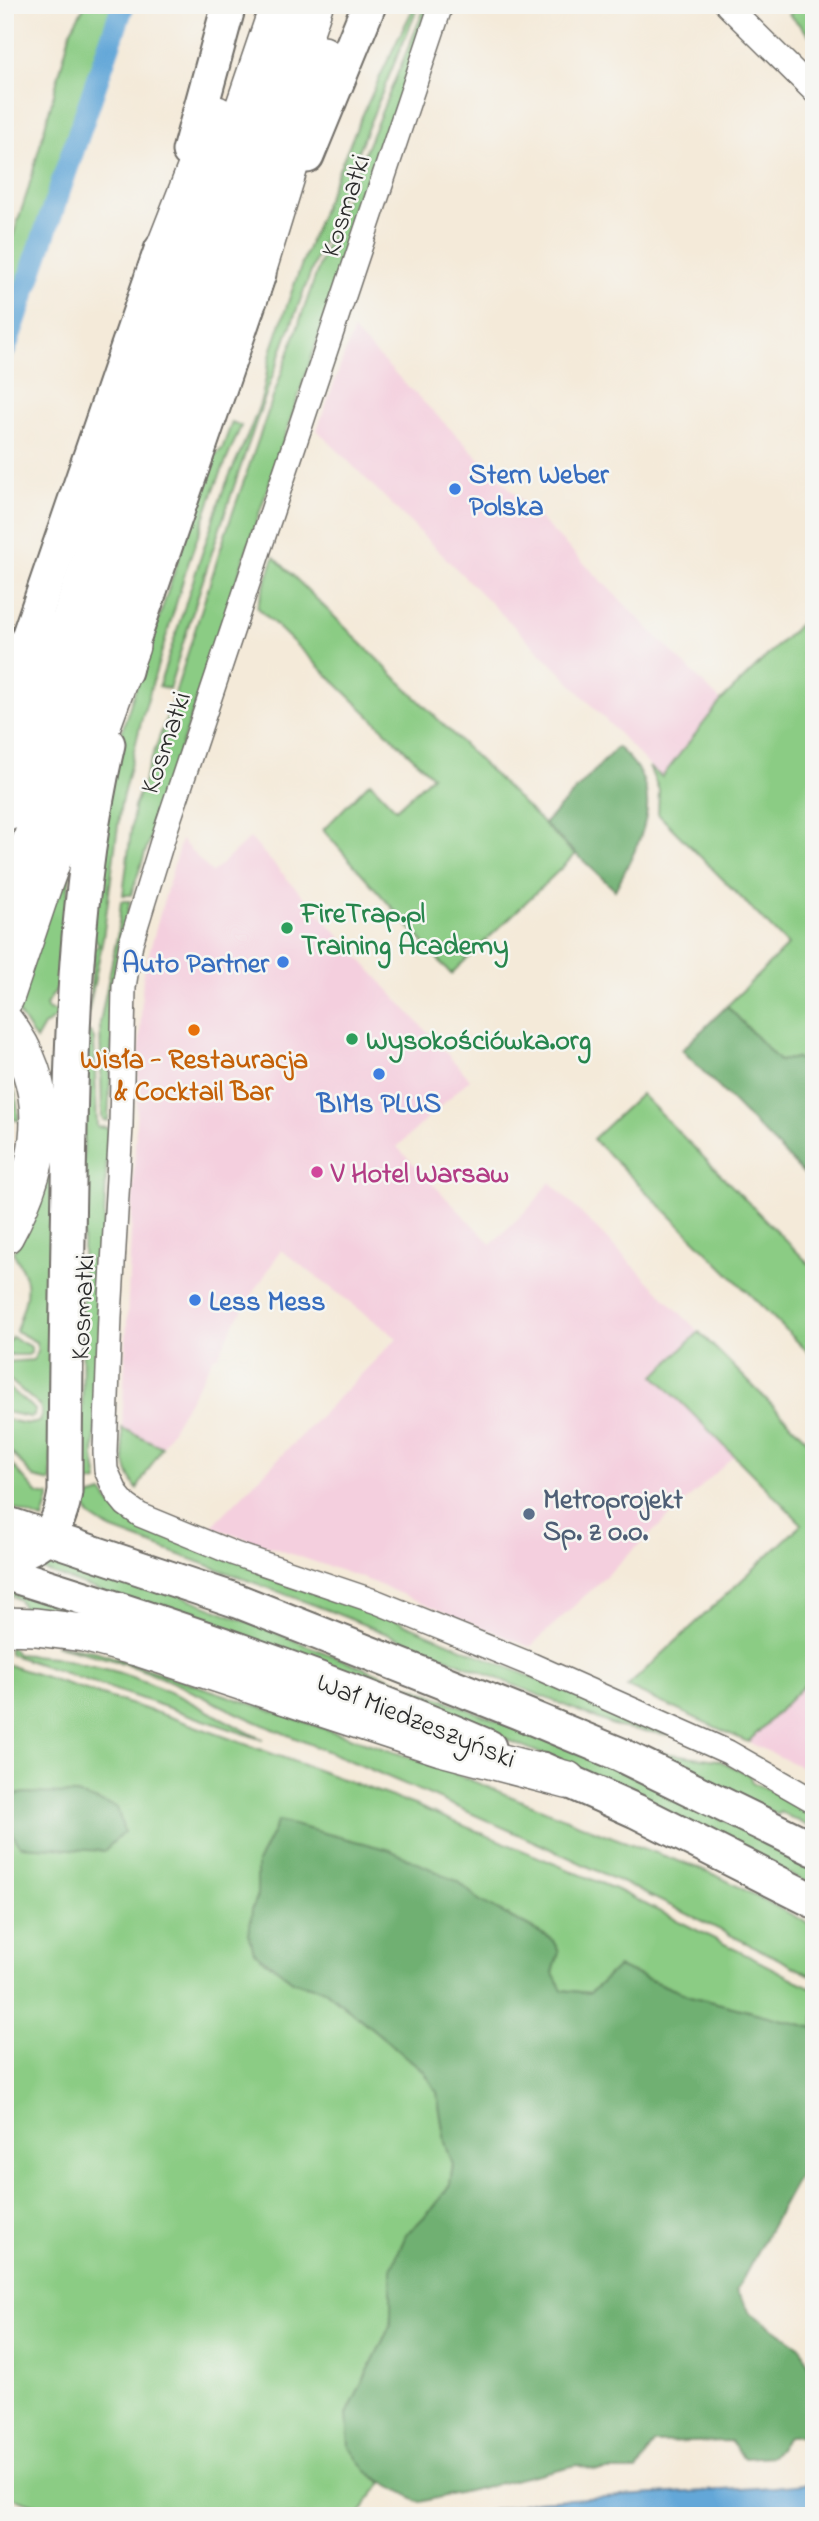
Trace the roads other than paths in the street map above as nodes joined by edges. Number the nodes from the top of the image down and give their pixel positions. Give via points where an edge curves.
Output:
1 (229, 5) edge
2 (264, 5) edge
3 (279, 5) edge
4 (314, 5) edge
5 (337, 5) edge
6 (369, 5) edge
7 (441, 5) edge
8 (727, 5) edge
9 (814, 91) edge
10 (154, 276) junction
11 (249, 298) junction
12 (36, 621) junction
13 (131, 646) junction
14 (5, 695) edge
15 (5, 722) edge
16 (5, 813) edge
17 (5, 918) edge
18 (5, 998) edge
19 (5, 1023) edge
20 (5, 1236) edge
21 (5, 1523) edge
22 (49, 1536) junction
23 (5, 1558) edge
24 (5, 1573) edge
25 (14, 1626) edge
26 (567, 1780) junction
27 (814, 1801) edge
28 (814, 1849) edge
29 (814, 1901) edge

1 - 10 main road
2 - 10 main road
3 - 16 main road
4 - 17 main road
5 - 11 main road
6 - 11 main road
7 - 27 street, Kosmatki via 131,943 124,987 106,1470 117,1494 140,1515 495,1648 728,1752
8 - 9 street
10 - 12 main road
11 - 13 main road
12 - 14 main road
12 - 15 main road
13 - 18 main road
13 - 22 main road via 96,799 75,984 65,1492 58,1523
19 - 20 main road via 21,1048 35,1085 39,1135 25,1197
21 - 22 main road, Wał Miedzeszyński
22 - 23 main road
22 - 28 main road, Wał Miedzeszyński via 238,1601 594,1743
24 - 26 main road, Wał Miedzeszyński via 312,1676
25 - 26 main road via 84,1633 137,1647 441,1747
26 - 29 main road, Wał Miedzeszyński

